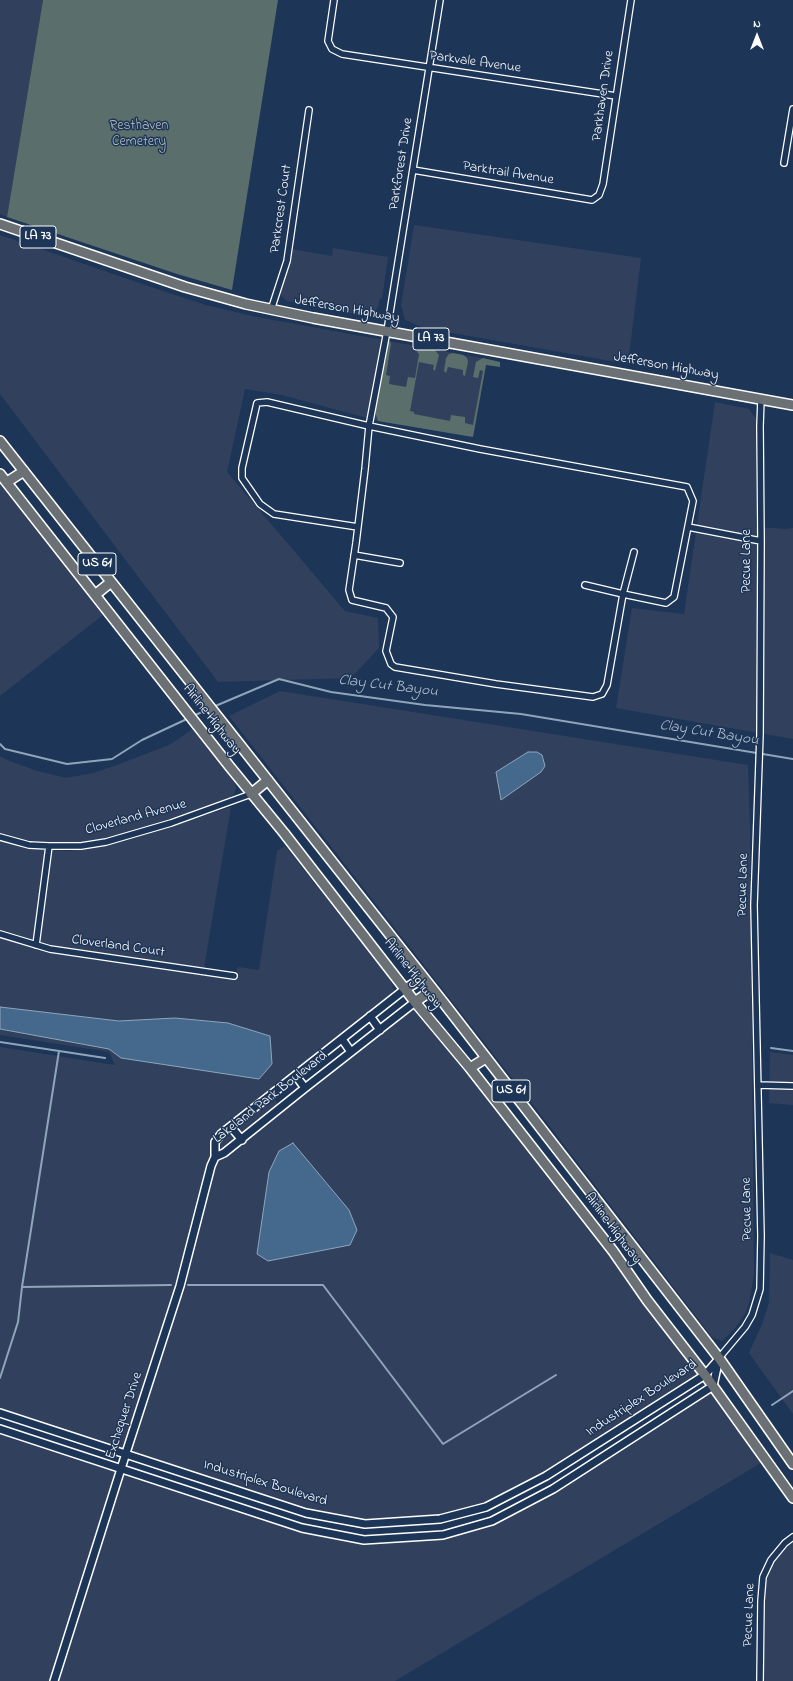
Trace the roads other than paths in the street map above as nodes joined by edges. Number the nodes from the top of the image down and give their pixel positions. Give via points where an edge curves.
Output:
1 (334, 0) edge
2 (440, 0) edge
3 (631, 0) edge
4 (429, 69) junction
5 (616, 96) junction
6 (793, 109) edge
7 (309, 110) dead end
8 (784, 163) dead end
9 (413, 170) junction
10 (599, 195) joint
11 (0, 224) edge
12 (271, 310) junction
13 (388, 331) junction
14 (762, 399) junction
15 (793, 405) edge
16 (369, 426) junction
17 (0, 441) edge
18 (24, 471) junction
19 (0, 474) edge
20 (7, 482) junction
21 (358, 527) junction
22 (688, 527) junction
23 (761, 541) junction
24 (634, 552) dead end
25 (354, 555) junction
26 (400, 563) dead end
27 (111, 582) junction
28 (585, 585) dead end
29 (95, 594) junction
30 (623, 594) junction
31 (268, 780) junction
32 (251, 794) junction
33 (0, 837) edge
34 (49, 846) junction
35 (0, 934) edge
36 (36, 945) junction
37 (234, 976) dead end
38 (422, 978) junction
39 (405, 989) junction
40 (432, 990) junction
41 (416, 1002) junction
42 (370, 1016) junction
43 (380, 1030) junction
44 (342, 1039) junction
45 (351, 1052) junction
46 (486, 1058) junction
47 (470, 1068) junction
48 (296, 1076) junction
49 (758, 1085) junction
50 (793, 1086) edge
51 (305, 1088) junction
52 (231, 1127) junction
53 (242, 1140) junction
54 (215, 1157) junction
55 (719, 1358) junction
56 (705, 1375) junction
57 (713, 1386) junction
58 (0, 1413) edge
59 (0, 1429) edge
60 (126, 1453) junction
61 (793, 1464) edge
62 (121, 1468) junction
63 (793, 1498) edge
64 (793, 1537) edge
65 (54, 1681) edge
66 (760, 1681) edge

1 - 4 street, Parkvale Avenue via 328,41 332,49 342,54
2 - 4 street, Parkforest Drive
3 - 5 street, Parkhaven Drive
4 - 5 street, Parkvale Avenue
4 - 9 street, Parkforest Drive
5 - 10 street, Parkhaven Drive via 603,184
6 - 8 street
7 - 12 street, Parkcrest Court via 286,261
9 - 10 street, Parktrail Avenue via 592,200
9 - 13 street, Parkforest Drive
11 - 12 main road, Jefferson Highway / LA 73 via 185,286
12 - 13 main road, Jefferson Highway / LA 73
13 - 14 main road, Jefferson Highway / LA 73
13 - 16 street, Parkforest Drive
14 - 15 main road, Jefferson Highway / LA 73
14 - 23 street, Pecue Lane
16 - 21 street, Parkforest Drive
16 - 21 street via 267,402 257,404 242,468 242,478 260,504 274,514
16 - 22 street via 687,487 693,501
17 - 18 main road, Airline Highway / US 61
18 - 20 main road
18 - 27 main road, Airline Highway / US 61
19 - 20 main road, Airline Highway / US 61
20 - 29 main road, Airline Highway / US 61
21 - 25 street, Parkforest Drive
22 - 23 street
22 - 30 street via 674,597 666,603
23 - 49 street, Pecue Lane via 760,734 754,905
24 - 30 street
25 - 26 street
25 - 30 street, Parkforest Drive via 349,590 352,600 386,608 392,617 386,651 392,666 496,684 593,697 602,694 607,685
27 - 29 main road
27 - 31 main road, Airline Highway / US 61
28 - 30 street
29 - 32 main road, Airline Highway / US 61
31 - 32 main road
31 - 38 main road, Airline Highway / US 61
32 - 34 street, Cloverland Avenue via 171,823 106,842 81,846
32 - 39 main road, Airline Highway / US 61
33 - 34 street, Cloverland Avenue
34 - 36 street
35 - 36 street, Cloverland Court
36 - 37 street, Cloverland Court
38 - 39 main road
38 - 40 main road, Airline Highway / US 61
39 - 41 main road, Airline Highway / US 61
39 - 42 street, Lakeland Park Boulevard
40 - 41 main road
40 - 46 main road, Airline Highway / US 61
41 - 43 street, Lakeland Park Boulevard
41 - 47 main road, Airline Highway / US 61
42 - 43 street
42 - 44 street, Lakeland Park Boulevard
43 - 45 street, Lakeland Park Boulevard
44 - 45 street
44 - 48 street, Lakeland Park Boulevard
45 - 51 street, Lakeland Park Boulevard
46 - 47 main road
46 - 55 main road, Airline Highway / US 61
47 - 56 main road, Airline Highway / US 61 via 613,1251
48 - 51 street
48 - 52 street, Lakeland Park Boulevard
49 - 50 street
49 - 55 street, Pecue Lane via 760,1289 745,1327
51 - 53 street, Lakeland Park Boulevard
52 - 53 street
52 - 54 street, Lakeland Park Boulevard via 214,1142
53 - 54 street, Lakeland Park Boulevard via 224,1154
54 - 60 street, Exchequer Drive via 180,1286
55 - 56 street, Industriplex Boulevard
55 - 57 street, Industriplex Boulevard
55 - 61 main road, Airline Highway / US 61
56 - 57 main road, Airline Highway / US 61
56 - 60 street, Industriplex Boulevard via 546,1476 486,1507 440,1520 365,1524 306,1513
57 - 62 street, Industriplex Boulevard via 553,1489 492,1521 443,1535 364,1540 302,1528
57 - 63 main road, Airline Highway / US 61
58 - 60 street, Industriplex Boulevard
59 - 62 street, Industriplex Boulevard
60 - 62 street, Exchequer Drive
62 - 65 street, Exchequer Drive
64 - 66 street, Pecue Lane via 771,1560 763,1578

